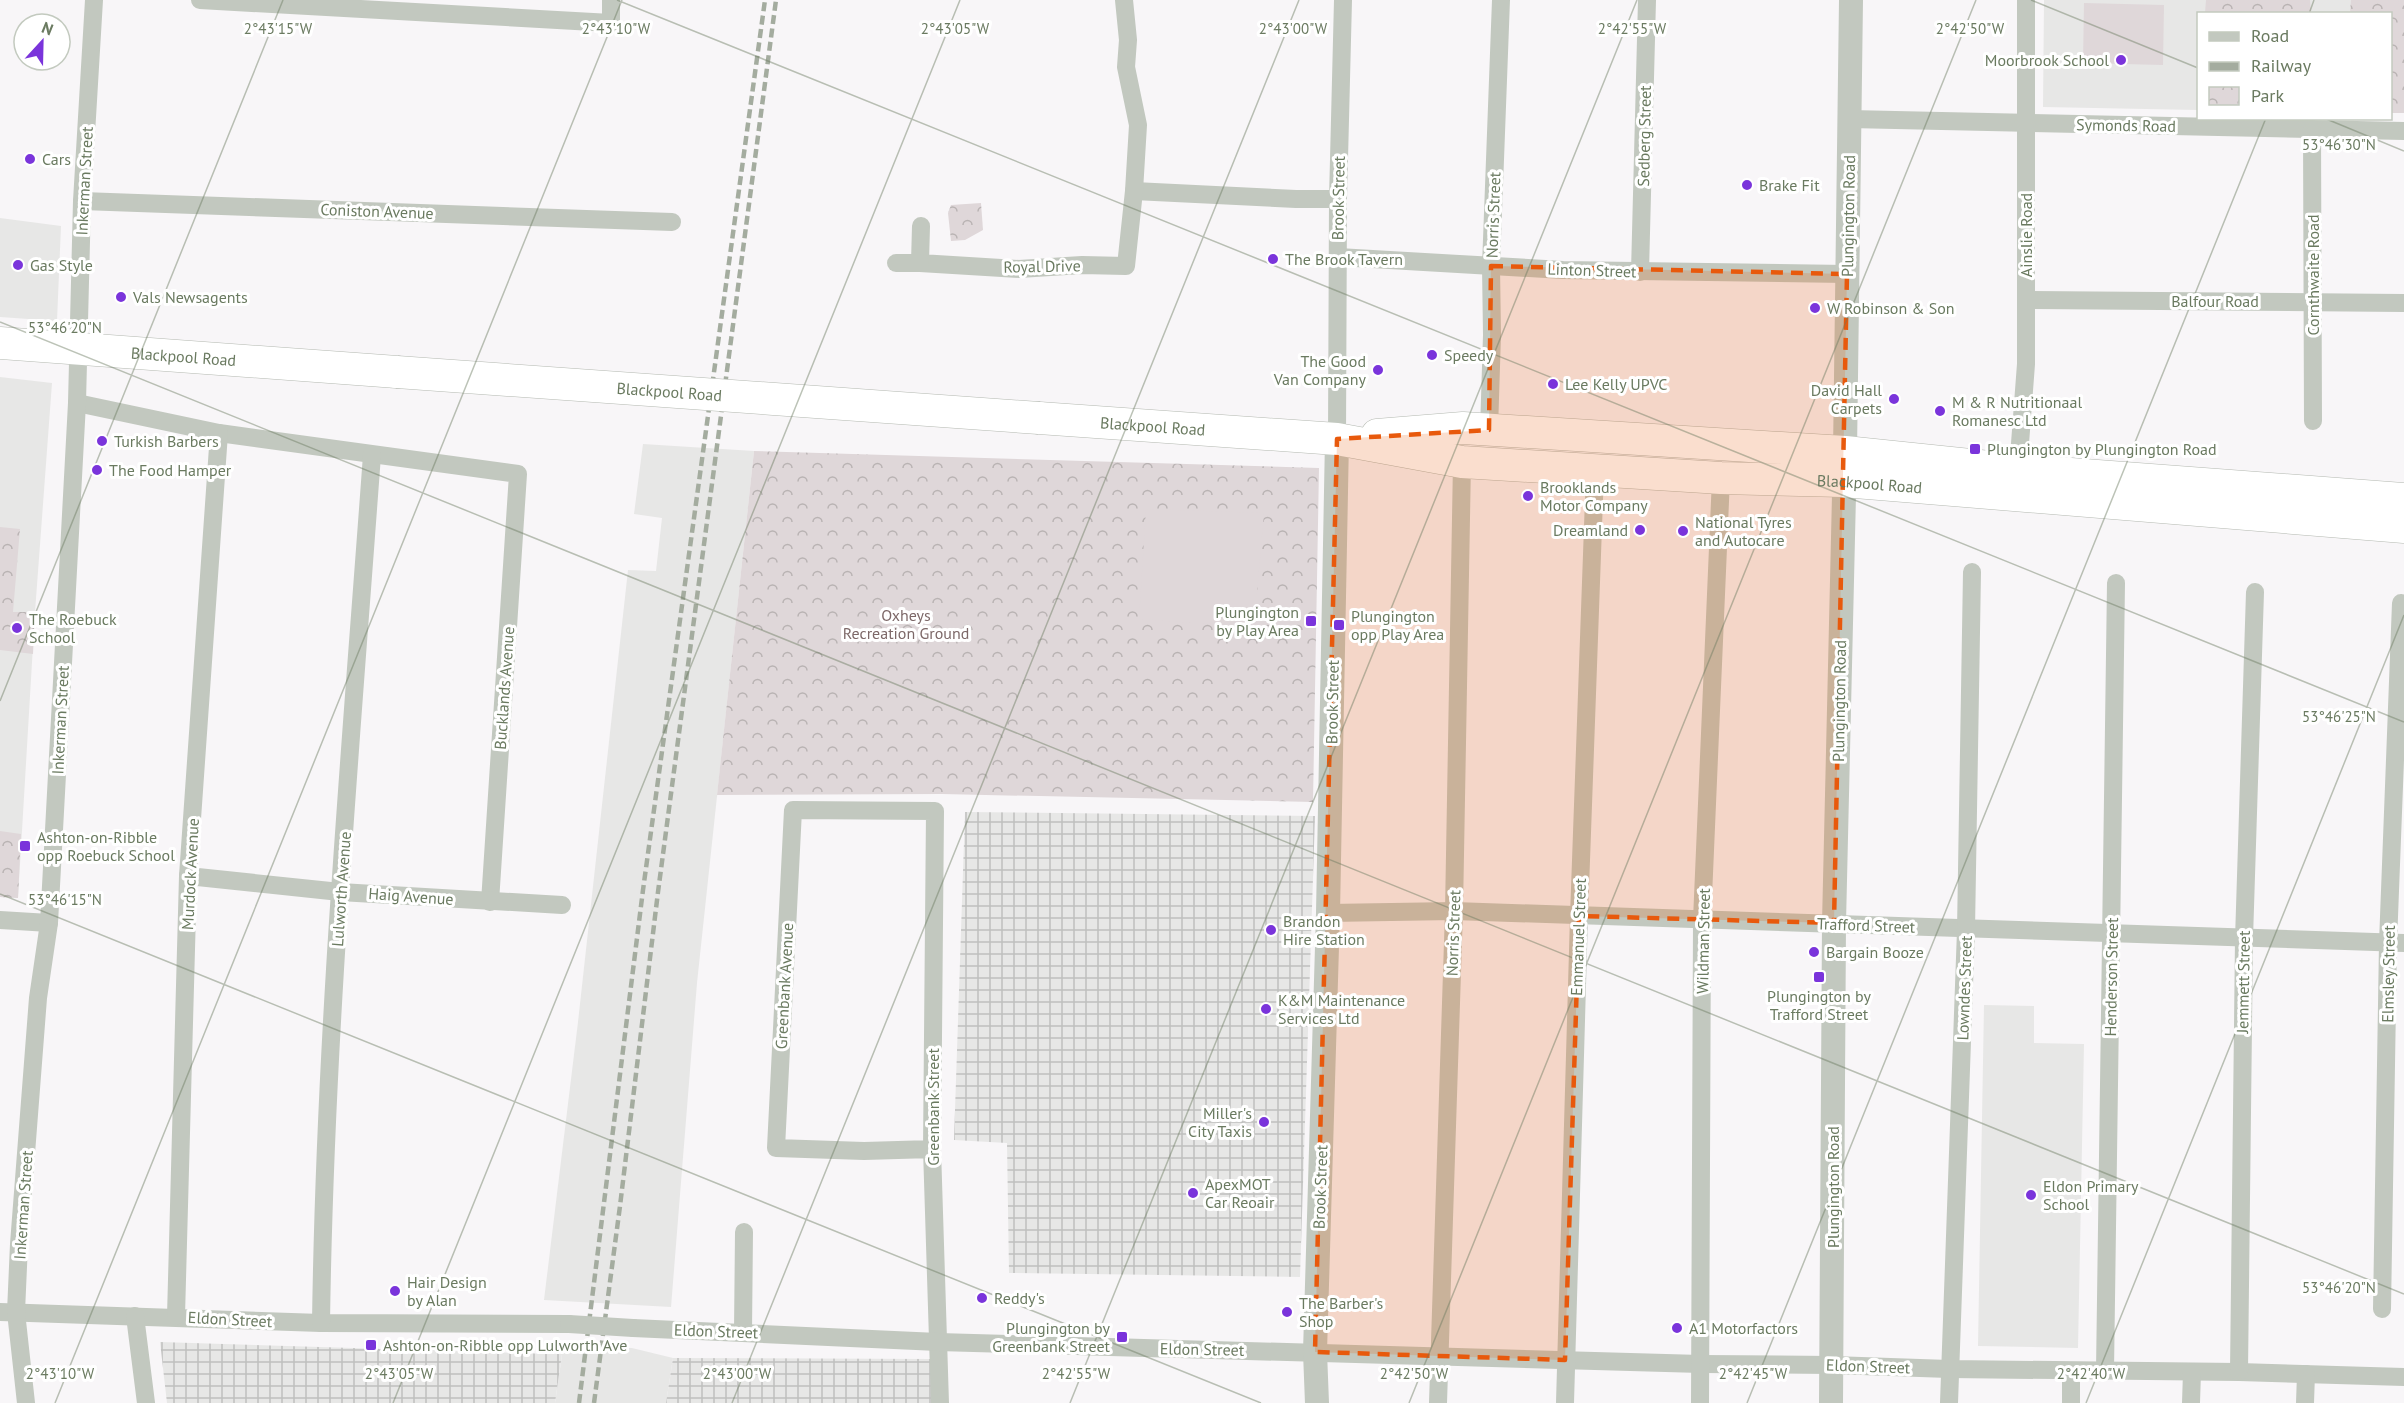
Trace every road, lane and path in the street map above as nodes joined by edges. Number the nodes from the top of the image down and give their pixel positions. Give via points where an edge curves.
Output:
1 (94, 0) edge
2 (200, 0) edge
3 (611, 0) edge
4 (1124, 0) edge
5 (1343, 0) edge
6 (1501, 0) edge
7 (1647, 0) edge
8 (1851, 0) edge
9 (2026, 0) edge
10 (1849, 119) junction
11 (2026, 123) junction
12 (2312, 129) junction
13 (2404, 131) edge
14 (1134, 191) junction
15 (1338, 199) junction
16 (82, 201) junction
17 (672, 222) dead end
18 (921, 226) dead end
19 (1338, 257) junction
20 (896, 263) dead end
21 (920, 263) junction
22 (1491, 266) junction
23 (1640, 272) junction
24 (1847, 274) junction
25 (2026, 300) junction
26 (2313, 302) junction
27 (2404, 303) edge
28 (0, 343) edge
29 (78, 348) junction
30 (77, 403) junction
31 (2313, 421) dead end
32 (1489, 430) junction
33 (219, 433) junction
34 (1337, 438) junction
35 (372, 455) junction
36 (1462, 462) junction
37 (1844, 466) junction
38 (2018, 470) junction
39 (1595, 471) junction
40 (1721, 478) junction
41 (2404, 499) edge
42 (2404, 526) edge
43 (1972, 578) dead end
44 (2116, 587) dead end
45 (2255, 592) dead end
46 (2401, 612) dead end
47 (935, 811) joint
48 (188, 876) junction
49 (340, 892) junction
50 (490, 902) junction
51 (562, 905) dead end
52 (1454, 911) junction
53 (1328, 913) junction
54 (1579, 916) junction
55 (0, 920) edge
56 (1702, 920) junction
57 (49, 923) junction
58 (1834, 924) junction
59 (1966, 930) junction
60 (2111, 935) junction
61 (2244, 939) junction
62 (2396, 943) edge
63 (932, 1149) junction
64 (744, 1232) dead end
65 (2382, 1309) dead end
66 (8, 1312) edge
67 (135, 1316) junction
68 (176, 1316) junction
69 (321, 1323) junction
70 (742, 1332) junction
71 (938, 1342) junction
72 (1315, 1352) junction
73 (1438, 1357) junction
74 (1565, 1360) junction
75 (1701, 1364) junction
76 (1832, 1365) junction
77 (1949, 1369) junction
78 (2071, 1371) junction
79 (2105, 1371) junction
80 (2192, 1372) junction
81 (2239, 1372) junction
82 (2306, 1374) junction
83 (2404, 1377) edge
84 (26, 1403) edge
85 (146, 1403) edge
86 (940, 1403) edge
87 (1317, 1403) edge
88 (1438, 1403) edge
89 (1565, 1403) edge
90 (1700, 1403) edge
91 (1831, 1403) edge
92 (1949, 1403) edge
93 (2071, 1403) edge
94 (2191, 1403) edge
95 (2305, 1403) edge

1 - 16 street, Inkerman Street
2 - 3 street via 610,24
4 - 14 street, Royal Drive via 1126,67 1138,125
5 - 15 street, Brook Street
6 - 22 street, Norris Street
7 - 23 street, Sedberg Street
8 - 10 street, Plungington Road
9 - 11 street, Ainslie Road
10 - 11 street, Symonds Road
10 - 24 street, Plungington Road
11 - 12 street, Symonds Road
11 - 25 street, Ainslie Road
12 - 13 street, Symonds Road
12 - 26 street, Cornthwaite Road
14 - 15 street
14 - 21 street, Royal Drive via 1126,266 1019,269
15 - 19 street, Brook Street
16 - 17 street, Coniston Avenue
16 - 29 street, Inkerman Street
18 - 21 street
19 - 22 street, Linton Street
19 - 34 street, Brook Street
20 - 21 street
22 - 23 street, Linton Street
22 - 32 street, Norris Street
23 - 24 street, Linton Street
24 - 37 street, Plungington Road
25 - 26 street, Balfour Road
25 - 38 street, Ainslie Road via 2026,364
26 - 27 street, Balfour Road
26 - 31 street, Cornthwaite Road
28 - 29 highway, Blackpool Road
29 - 30 street, Inkerman Street
29 - 34 highway, Blackpool Road, bridge
30 - 33 street
30 - 57 street, Inkerman Street
32 - 34 highway, Blackpool Road via 1463,428
32 - 37 highway, Blackpool Road
33 - 35 street
33 - 48 street, Murdock Avenue
34 - 36 highway, Blackpool Road
34 - 53 street, Brook Street
35 - 49 street, Lulworth Avenue
35 - 50 street, Bucklands Avenue via 518,474
36 - 39 highway, Blackpool Road
36 - 52 street, Norris Street
37 - 38 highway, Blackpool Road
37 - 40 highway, Blackpool Road
37 - 42 highway, Blackpool Road
37 - 58 street, Plungington Road
38 - 41 highway, Blackpool Road
39 - 40 highway, Blackpool Road
39 - 54 street, Emmanuel Street
40 - 56 street, Wildman Street
43 - 59 street, Lowndes Street
44 - 60 street, Henderson Street
45 - 61 street, Jemmett Street
46 - 62 street, Elmsley Street
47 - 63 street, Greenbank Street
47 - 63 street, Greenbank Avenue via 793,810 776,1148
48 - 49 street, Haig Avenue
48 - 68 street, Murdock Avenue
49 - 50 street, Haig Avenue
49 - 69 street, Lulworth Avenue
50 - 51 street, Haig Avenue
52 - 53 street, Trafford Street
52 - 54 street, Trafford Street
52 - 73 street, Norris Street
53 - 72 street, Brook Street
54 - 56 street, Trafford Street
54 - 74 street, Emmanuel Street
55 - 57 street
56 - 58 street, Trafford Street
56 - 75 street, Wildman Street
57 - 66 street, Inkerman Street via 38,998 19,1244
58 - 59 street, Trafford Street
58 - 76 street, Plungington Road
59 - 60 street, Trafford Street
59 - 77 street, Lowndes Street
60 - 61 street, Trafford Street
60 - 79 street, Henderson Street
61 - 62 street, Trafford Street
61 - 81 street, Jemmett Street
62 - 65 street, Elmsley Street
63 - 71 street, Greenbank Street
64 - 70 street
66 - 67 street, Eldon Street
66 - 84 street, Inkerman Street
67 - 68 street, Eldon Street
67 - 85 street
68 - 69 street, Eldon Street
69 - 70 street, Eldon Street, bridge via 569,1324
70 - 71 street, Eldon Street
71 - 72 street, Eldon Street
71 - 86 street, Greenbank Street
72 - 73 street, Eldon Street
72 - 87 street, Brook Street
73 - 74 street, Eldon Street
73 - 88 street, Norris Street
74 - 75 street, Eldon Street
74 - 89 street, Emmanuel Street
75 - 76 street, Eldon Street
75 - 90 street, Wildman Street
76 - 77 street, Eldon Street
76 - 91 street, Plungington Road
77 - 78 street, Eldon Street
77 - 92 street, Lowndes Street
78 - 79 street, Eldon Street
78 - 93 street
79 - 80 street, Eldon Street
80 - 81 street, Eldon Street
80 - 94 street
81 - 82 street, Eldon Street
82 - 83 street, Eldon Street
82 - 95 street

